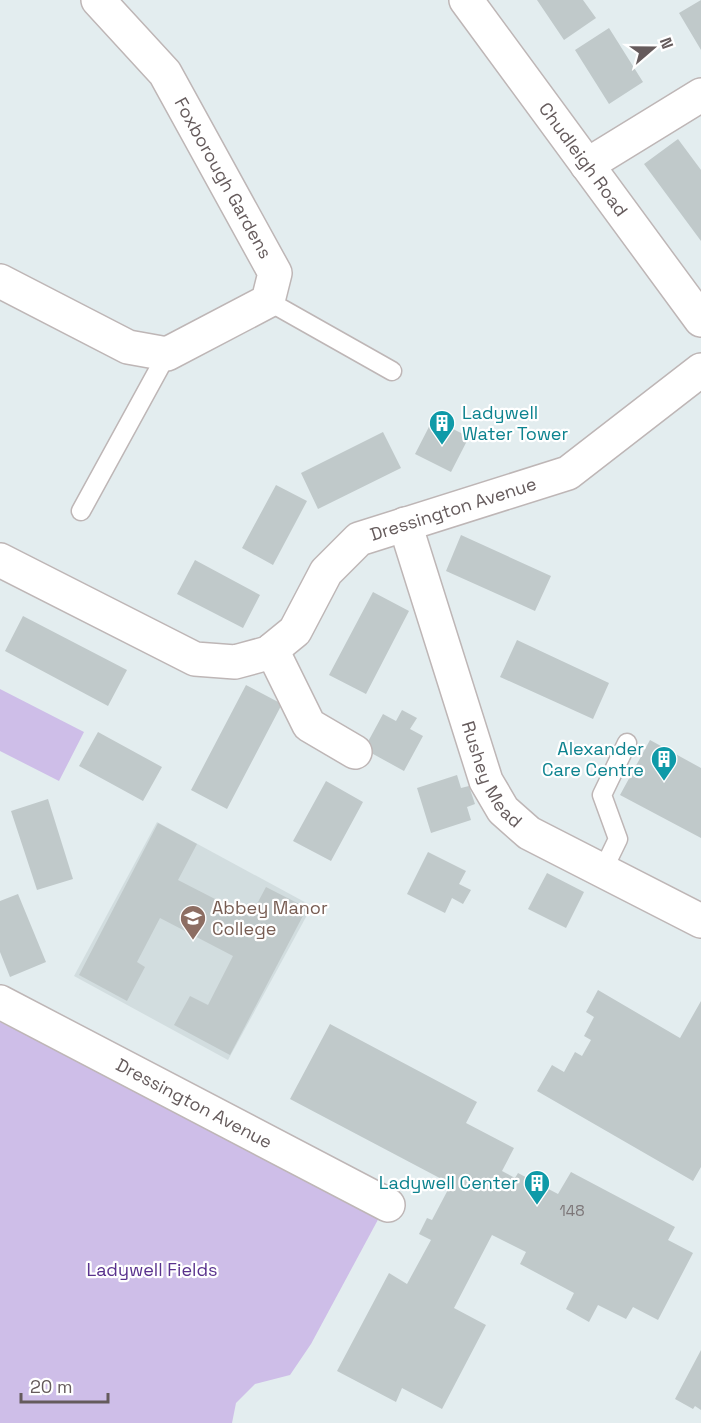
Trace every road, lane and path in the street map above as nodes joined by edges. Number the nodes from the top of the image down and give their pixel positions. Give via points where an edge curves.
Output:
1 (98, 0) edge
2 (466, 0) edge
3 (701, 95) edge
4 (587, 165) junction
5 (0, 281) edge
6 (268, 301) junction
7 (701, 320) edge
8 (167, 354) junction
9 (701, 370) edge
10 (392, 371) dead end
11 (81, 511) dead end
12 (405, 524) junction
13 (0, 560) edge
14 (272, 650) junction
15 (627, 743) dead end
16 (355, 752) dead end
17 (603, 870) junction
18 (701, 921) edge
19 (0, 1002) edge
20 (388, 1205) dead end

1 - 6 street, Foxborough Gardens via 165,72 275,273
2 - 4 street, Chudleigh Road
3 - 4 street
4 - 7 street, Chudleigh Road
5 - 8 street via 128,347
6 - 8 street
6 - 10 lane
8 - 11 lane
9 - 12 street, Dressington Avenue via 568,473
12 - 14 street, Dressington Avenue via 359,539 326,572 295,631
12 - 17 street, Rushey Mead via 486,781 503,810 529,833
13 - 14 street, Dressington Avenue via 195,659 235,662
14 - 16 street via 309,725
15 - 17 lane via 602,795 618,839
17 - 18 street, Rushey Mead
19 - 20 street, Dressington Avenue

